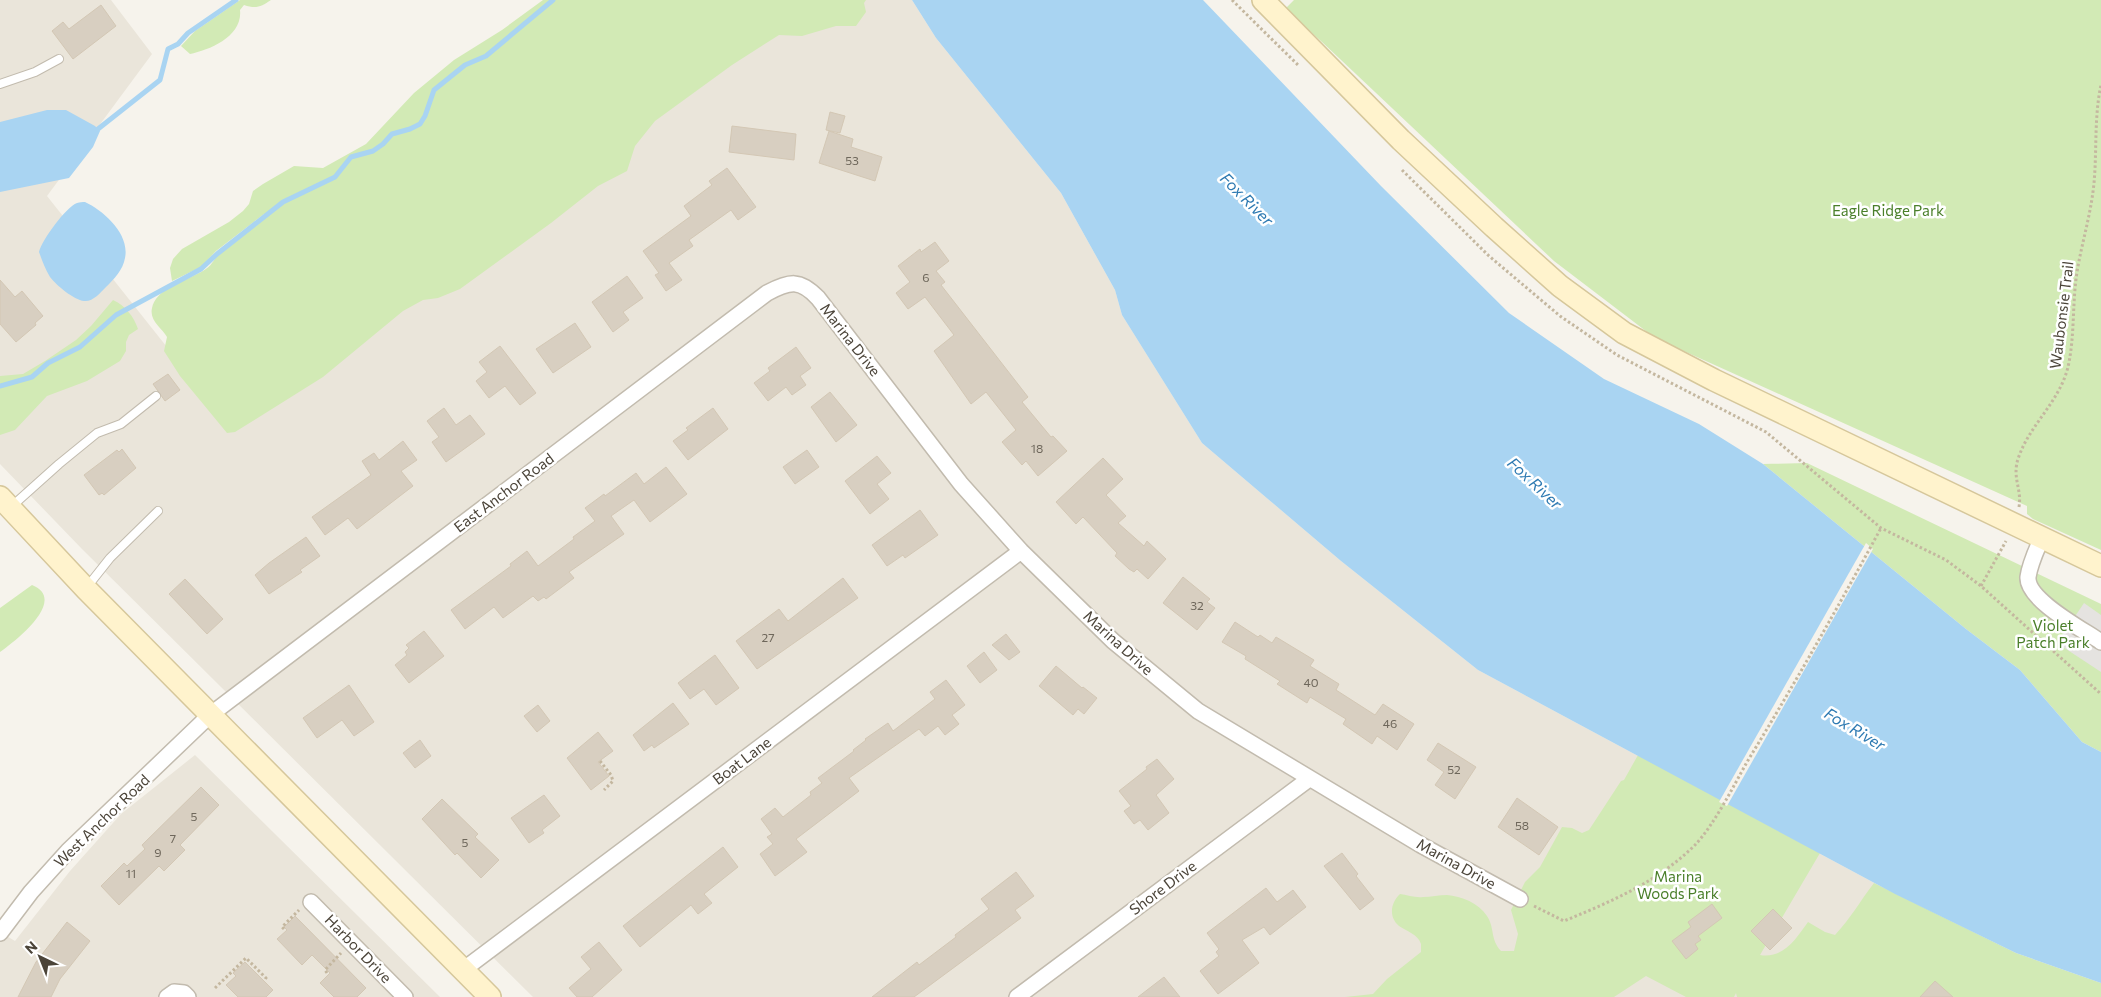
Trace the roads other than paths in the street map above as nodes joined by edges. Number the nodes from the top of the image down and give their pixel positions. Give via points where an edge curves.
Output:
1 (1263, 0) edge
2 (60, 59) dead end
3 (0, 84) edge
4 (803, 284) joint
5 (156, 396) dead end
6 (5, 503) edge
7 (158, 511) dead end
8 (2042, 537) junction
9 (1021, 551) junction
10 (2101, 566) edge
11 (86, 589) junction
12 (2101, 642) edge
13 (210, 715) junction
14 (1309, 779) junction
15 (1520, 899) road end
16 (305, 906) road end
17 (0, 933) edge
18 (463, 970) junction
19 (167, 997) edge
20 (188, 997) edge
21 (405, 997) edge
22 (490, 997) edge
23 (1017, 997) edge

1 - 8 street via 1401,140 1494,227 1560,286 1624,334
2 - 3 lane
4 - 9 street, Marina Drive via 818,298 962,484
4 - 13 street, East Anchor Road via 788,284 767,293
5 - 6 lane via 121,424 97,433
6 - 11 street
7 - 11 lane via 110,558
8 - 10 street
8 - 12 street via 2028,579 2033,592 2046,605
9 - 14 street, Marina Drive via 1113,641 1198,711
9 - 18 street, Boat Lane
11 - 13 street
13 - 17 street, West Anchor Road via 68,851
13 - 18 street
14 - 15 street, Marina Drive
14 - 23 street, Shore Drive
16 - 21 street, Harbor Drive
18 - 22 street
19 - 20 street via 174,992

